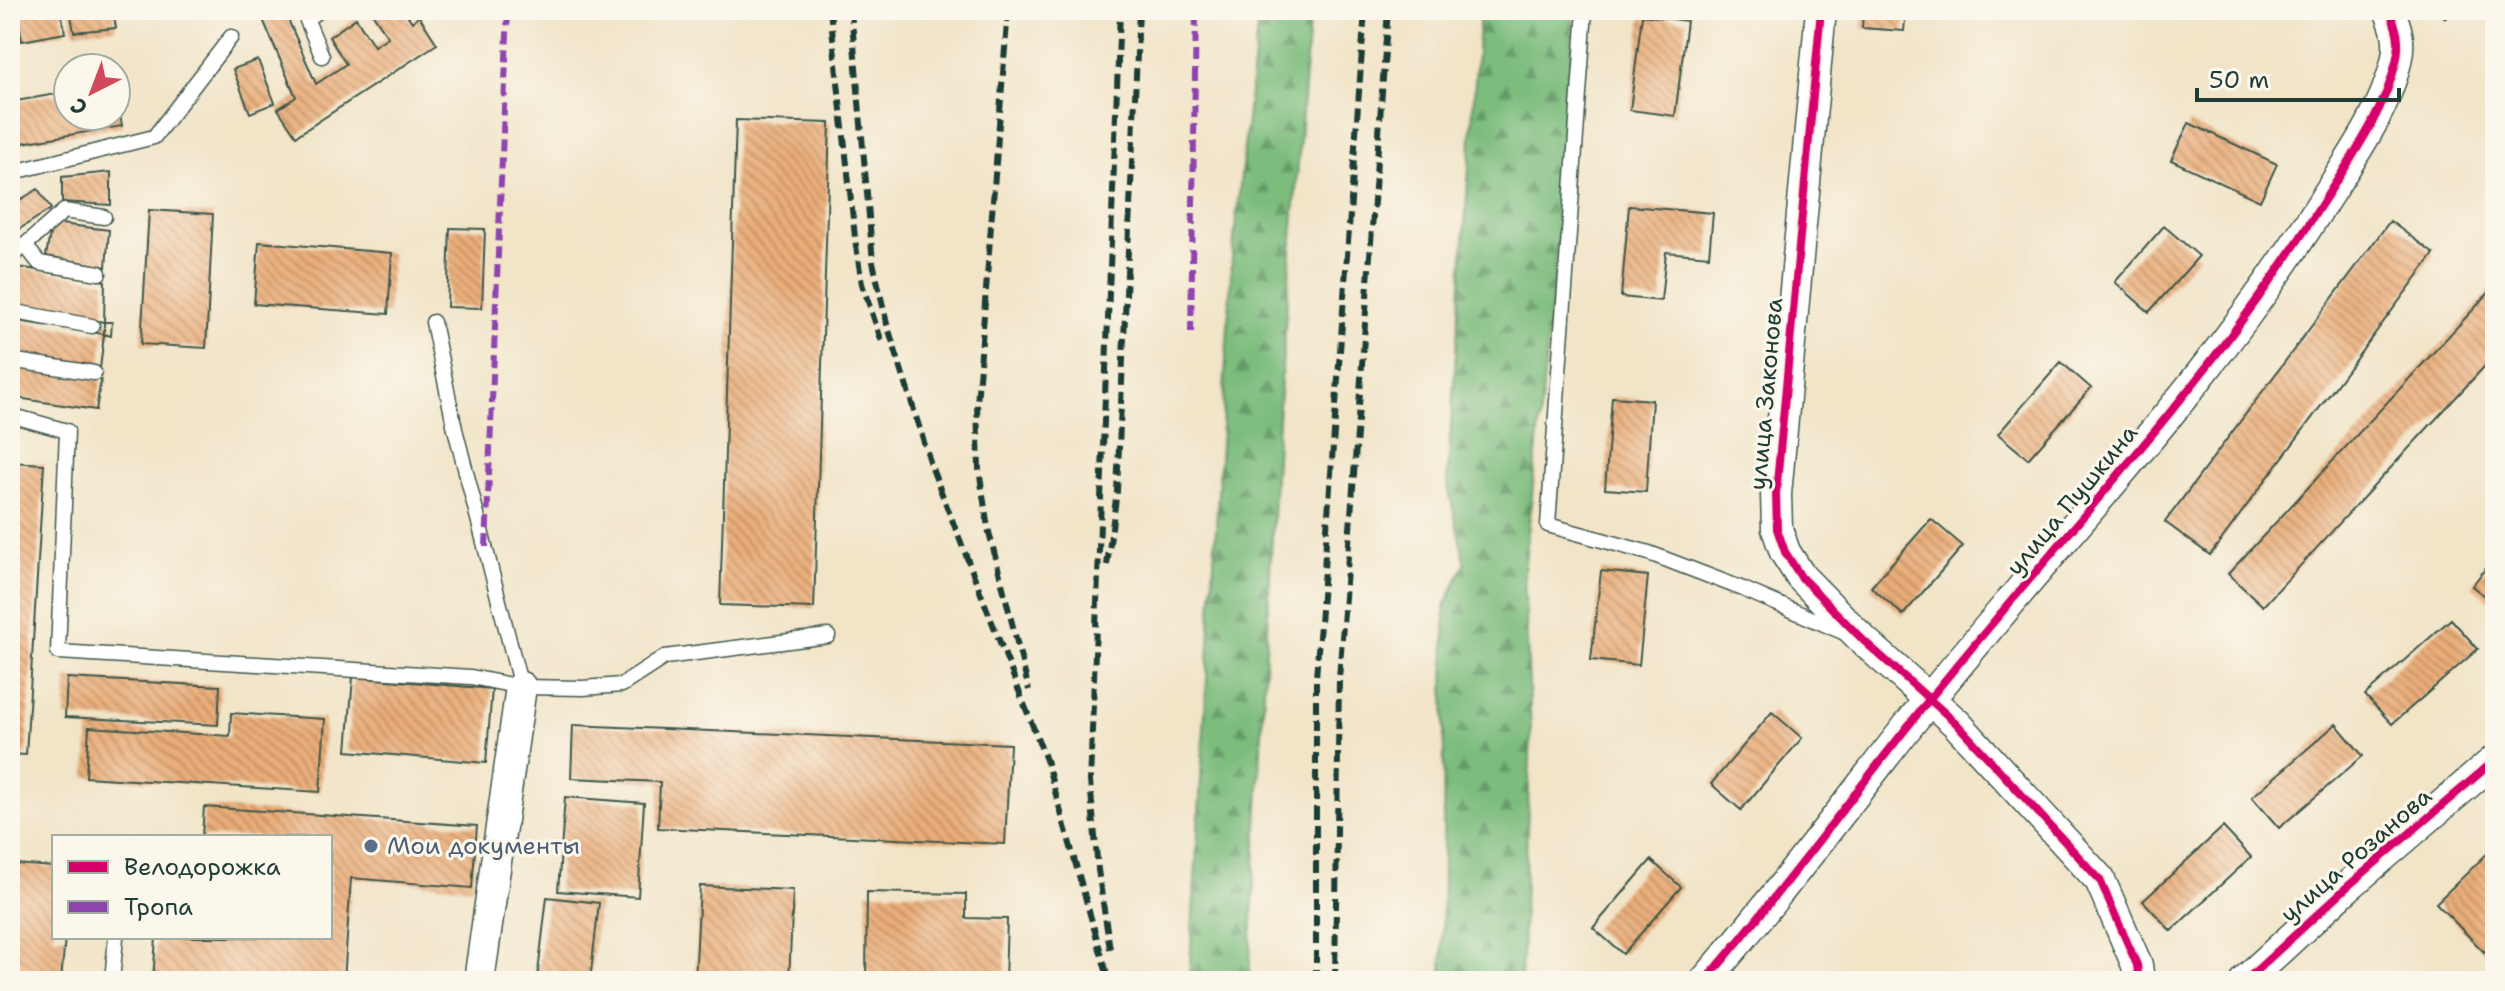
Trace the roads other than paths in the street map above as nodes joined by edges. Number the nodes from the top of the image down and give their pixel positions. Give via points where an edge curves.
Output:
1 (321, 10) edge
2 (1585, 10) edge
3 (1821, 10) edge
4 (2389, 10) edge
5 (231, 37) dead end
6 (322, 56) dead end
7 (10, 173) edge
8 (104, 217) dead end
9 (25, 245) junction
10 (10, 258) edge
11 (99, 273) dead end
12 (10, 311) edge
13 (433, 322) dead end
14 (92, 326) dead end
15 (10, 360) edge
16 (94, 373) dead end
17 (10, 415) edge
18 (828, 636) dead end
19 (1864, 641) junction
20 (521, 687) junction
21 (1929, 700) junction
22 (2495, 760) edge
23 (116, 939) edge
24 (112, 981) edge
25 (479, 981) edge
26 (1705, 981) edge
27 (2139, 981) edge
28 (2245, 981) edge

1 - 6 lane via 306,18
2 - 19 lane via 1548,525 1649,553
3 - 19 street, улица Законова via 1777,529 1801,577
4 - 21 street, улица Пушкина via 2399,33 2396,62 2373,122 2284,264 2108,490
5 - 7 lane via 154,137
8 - 9 lane via 60,205
9 - 10 lane
9 - 11 lane via 39,263
12 - 14 lane
13 - 20 lane
15 - 16 lane
17 - 20 lane via 67,431 58,652 471,677
18 - 20 lane via 665,657 622,685
19 - 21 street, улица Законова
20 - 25 street
21 - 26 street, улица Пушкина
21 - 27 street, улица Законова via 2100,880
22 - 28 street, улица Розанова
23 - 24 lane

